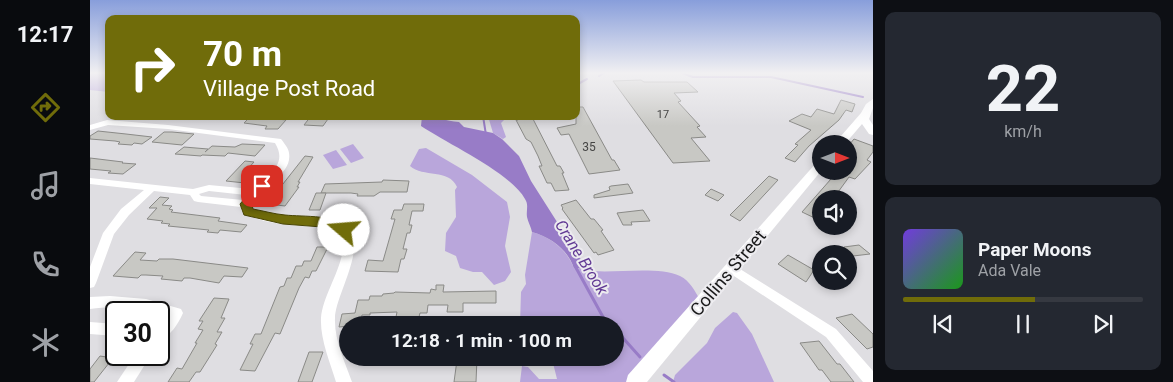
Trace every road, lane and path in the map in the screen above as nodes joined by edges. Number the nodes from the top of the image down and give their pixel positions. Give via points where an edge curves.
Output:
1 (873, 102) edge
2 (866, 114) junction
3 (90, 128) edge
4 (850, 131) junction
5 (873, 134) edge
6 (847, 135) edge
7 (812, 175) edge
8 (90, 181) edge
9 (153, 187) junction
10 (193, 192) junction
11 (255, 193) junction
12 (246, 204) junction
13 (732, 269) junction
14 (90, 283) edge
15 (90, 303) edge
16 (105, 304) edge
17 (170, 310) edge
18 (170, 323) edge
19 (90, 328) edge
20 (105, 329) edge
21 (136, 366) edge
22 (125, 382) edge
23 (344, 382) edge
24 (635, 382) edge
25 (873, 382) edge

1 - 2 main road
2 - 4 main road
2 - 5 main road via 864,119
3 - 11 street via 104,122 121,123 278,141 285,152 282,166
4 - 5 main road
4 - 6 main road
7 - 13 main road, Collins Street
8 - 9 street
9 - 10 street
9 - 14 street via 125,212 109,233
10 - 11 street via 209,188
10 - 12 street via 198,198
11 - 12 street
12 - 23 street via 248,212 254,214 337,225 348,236 348,249 328,316 329,332
13 - 24 main road, Collins Street
13 - 25 street via 831,333
15 - 16 street
17 - 18 street via 176,313
19 - 20 street
21 - 22 street

